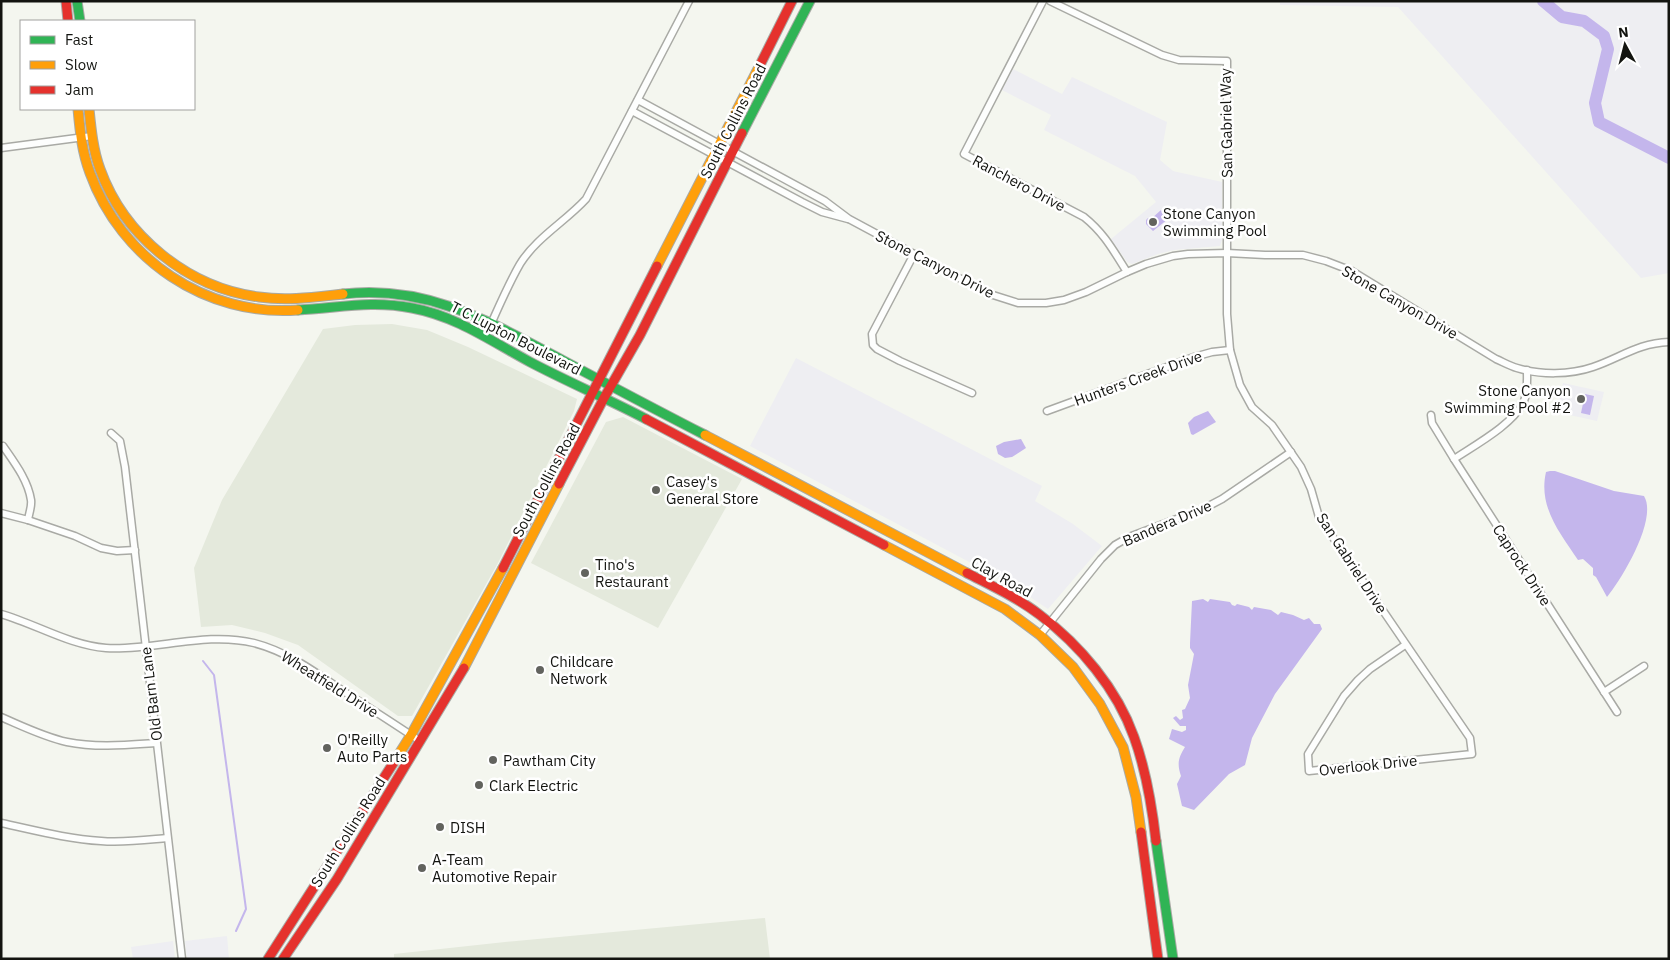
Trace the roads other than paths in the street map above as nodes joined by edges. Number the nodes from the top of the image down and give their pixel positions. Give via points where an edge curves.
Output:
1 (66, 1) edge
2 (78, 1) edge
3 (689, 1) edge
4 (792, 1) edge
5 (810, 1) edge
6 (1043, 1) edge
7 (1050, 1) edge
8 (68, 20) edge
9 (80, 20) edge
10 (638, 100) junction
11 (78, 110) edge
12 (89, 110) edge
13 (632, 111) junction
14 (92, 136) junction
15 (81, 137) junction
16 (719, 144) junction
17 (1, 148) edge
18 (732, 151) junction
19 (713, 156) junction
20 (727, 163) junction
21 (790, 182) junction
22 (784, 193) junction
23 (849, 219) junction
24 (1227, 253) junction
25 (914, 254) junction
26 (178, 268) junction
27 (1127, 272) junction
28 (171, 277) junction
29 (332, 295) junction
30 (333, 307) junction
31 (491, 324) junction
32 (485, 336) junction
33 (1669, 342) edge
34 (1230, 350) junction
35 (1527, 370) junction
36 (599, 379) junction
37 (612, 386) junction
38 (592, 392) junction
39 (972, 393) dead end
40 (604, 398) junction
41 (1047, 411) dead end
42 (1432, 415) dead end
43 (111, 433) dead end
44 (3, 446) dead end
45 (1291, 452) junction
46 (1454, 459) junction
47 (1, 513) edge
48 (28, 520) junction
49 (518, 540) junction
50 (526, 545) junction
51 (135, 550) junction
52 (512, 551) junction
53 (521, 556) junction
54 (1, 614) edge
55 (1049, 623) junction
56 (1040, 635) junction
57 (145, 646) junction
58 (1405, 646) junction
59 (1644, 666) dead end
60 (1604, 692) junction
61 (1617, 712) dead end
62 (1, 717) edge
63 (411, 735) junction
64 (420, 741) junction
65 (156, 743) junction
66 (1472, 754) joint
67 (1, 822) edge
68 (167, 838) junction
69 (182, 959) edge
70 (268, 959) edge
71 (283, 959) edge
72 (1158, 959) edge
73 (1172, 959) edge

1 - 8 main road
2 - 9 main road
3 - 10 street
4 - 16 main road, South Collins Road
5 - 18 main road, South Collins Road
6 - 27 street, Ranchero Drive via 964,154 1084,217 1107,240
7 - 24 street, San Gabriel Way via 1162,55 1180,60 1227,62
10 - 13 street
10 - 16 street, Stone Canyon Drive
11 - 15 main road, T C Lupton Boulevard
12 - 14 main road, T C Lupton Boulevard
13 - 19 street, Stone Canyon Drive
13 - 31 street via 586,199 520,264
14 - 15 street
14 - 26 main road, T C Lupton Boulevard via 102,174 118,206 148,243
15 - 17 street
15 - 28 main road, T C Lupton Boulevard via 93,180 117,224 142,255
16 - 18 street, Stone Canyon Drive
16 - 19 main road, South Collins Road
18 - 20 main road, South Collins Road
18 - 21 street, Stone Canyon Drive
19 - 20 street, Stone Canyon Drive
19 - 36 main road, South Collins Road
20 - 22 street, Stone Canyon Drive
20 - 37 main road, South Collins Road
21 - 22 street
21 - 23 street, Stone Canyon Drive
22 - 23 street, Stone Canyon Drive via 822,212
23 - 25 street, Stone Canyon Drive
24 - 27 street, Stone Canyon Drive via 1173,256
24 - 34 street, San Gabriel Drive
24 - 35 street, Stone Canyon Drive via 1303,255 1352,271 1496,359
25 - 27 street, Stone Canyon Drive via 993,295 1026,303 1064,300
25 - 39 street via 872,334 873,345 900,361
26 - 28 main road
26 - 29 main road, T C Lupton Boulevard via 213,286 252,297 292,299
28 - 30 main road, T C Lupton Boulevard via 211,298 252,309 290,311
29 - 30 main road
29 - 31 main road, T C Lupton Boulevard via 368,292 415,296 448,305
30 - 32 main road, T C Lupton Boulevard via 374,304 410,307 446,317
31 - 32 main road
31 - 36 main road, T C Lupton Boulevard
32 - 38 main road, T C Lupton Boulevard
33 - 35 street, Stone Canyon Drive via 1654,342 1592,367 1566,372
34 - 41 street, Hunters Creek Drive via 1194,357
34 - 45 street, San Gabriel Drive via 1240,385 1252,407 1272,425
35 - 46 street via 1527,388 1519,410 1510,420
36 - 37 main road, T C Lupton Boulevard
36 - 38 main road, South Collins Road
37 - 40 main road, South Collins Road
37 - 55 main road, Clay Road via 1004,593
38 - 40 main road, T C Lupton Boulevard
38 - 49 main road, South Collins Road
40 - 50 main road, South Collins Road
40 - 56 main road, Clay Road via 997,605
42 - 46 street, Caprock Drive via 1432,423
43 - 51 street, Old Barn Lane via 120,442
44 - 48 street via 27,488 31,501
45 - 55 street, Bandera Drive via 1222,499 1115,545
45 - 58 street, San Gabriel Drive via 1311,489 1319,517
46 - 60 street, Caprock Drive
47 - 48 street
48 - 51 street via 101,548
49 - 50 main road
49 - 52 main road, South Collins Road
50 - 53 main road, South Collins Road
51 - 57 street, Old Barn Lane
52 - 53 main road
52 - 63 main road, South Collins Road
53 - 64 main road, South Collins Road via 463,670
54 - 57 street, Wheatfield Drive via 70,641 106,648
55 - 56 street, Bandera Drive
55 - 73 main road, Clay Road via 1074,646 1101,679 1126,718 1142,763 1152,806
56 - 72 main road, Clay Road via 1073,668 1095,697 1123,747 1136,797
57 - 63 street, Wheatfield Drive via 217,639 268,647 308,668
57 - 65 street, Old Barn Lane
58 - 66 street, San Gabriel Drive via 1470,738
58 - 66 street, Overlook Drive via 1370,669 1344,696 1308,754 1309,771
59 - 60 street
60 - 61 street, Caprock Drive
62 - 65 street via 66,742 121,746
63 - 64 street, Wheatfield Drive
63 - 70 main road, South Collins Road
64 - 71 main road, South Collins Road via 337,879
65 - 68 street, Old Barn Lane
67 - 68 street via 56,836 102,841
68 - 69 street, Old Barn Lane

